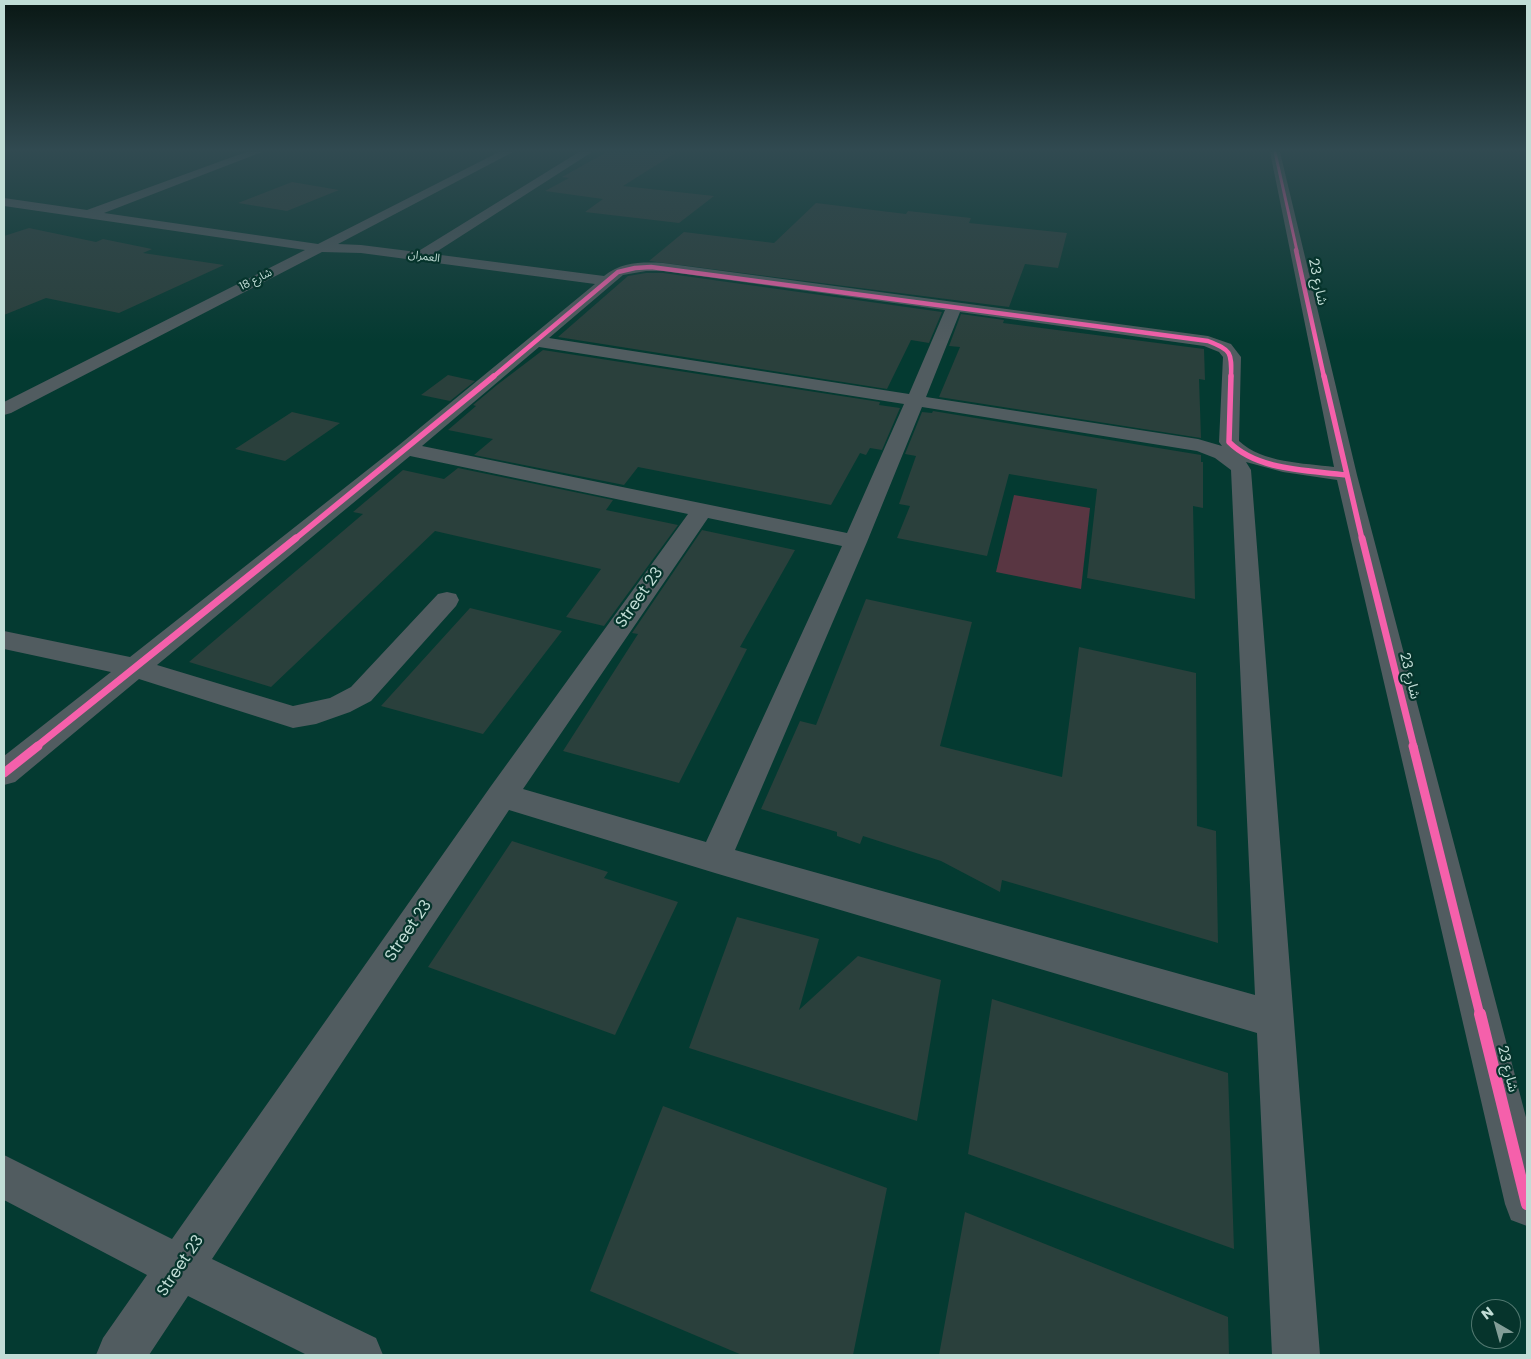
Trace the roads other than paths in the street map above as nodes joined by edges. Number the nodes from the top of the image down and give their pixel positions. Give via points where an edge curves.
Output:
1 (98, 215) edge
2 (383, 215) edge
3 (486, 215) edge
4 (1289, 215) edge
5 (319, 248) junction
6 (419, 257) junction
7 (607, 281) junction
8 (955, 306) junction
9 (536, 341) junction
10 (916, 400) junction
11 (4, 409) edge
12 (406, 449) junction
13 (1346, 475) junction
14 (702, 510) junction
15 (855, 542) junction
16 (447, 600) dead end
17 (4, 640) edge
18 (134, 667) junction
19 (4, 773) edge
20 (502, 795) junction
21 (715, 859) junction
22 (1276, 1020) junction
23 (4, 1177) edge
24 (1527, 1199) edge
25 (180, 1268) junction
26 (120, 1355) edge
27 (360, 1355) edge
28 (1296, 1355) edge

1 - 5 street, العمران
2 - 5 street, شارع 18
3 - 6 street
4 - 13 street, شارع 23
5 - 6 street, العمران via 361,249
5 - 11 street, شارع 18
6 - 7 street, العمران
7 - 8 street via 628,268 663,267
7 - 9 street
8 - 10 street
8 - 13 street via 1218,344 1232,357 1229,442 1232,447 1261,462
9 - 10 street
9 - 12 street
10 - 15 street
10 - 22 street via 1198,445 1225,455 1241,470
12 - 14 street
12 - 18 street
13 - 24 street, شارع 23
14 - 15 street
14 - 20 street, Street 23
15 - 21 street
16 - 18 street via 361,694 316,713 293,717
17 - 18 street
18 - 19 street
20 - 21 street
20 - 25 street, Street 23
21 - 22 street
22 - 28 street
23 - 25 street
25 - 26 street, Street 23
25 - 27 street

